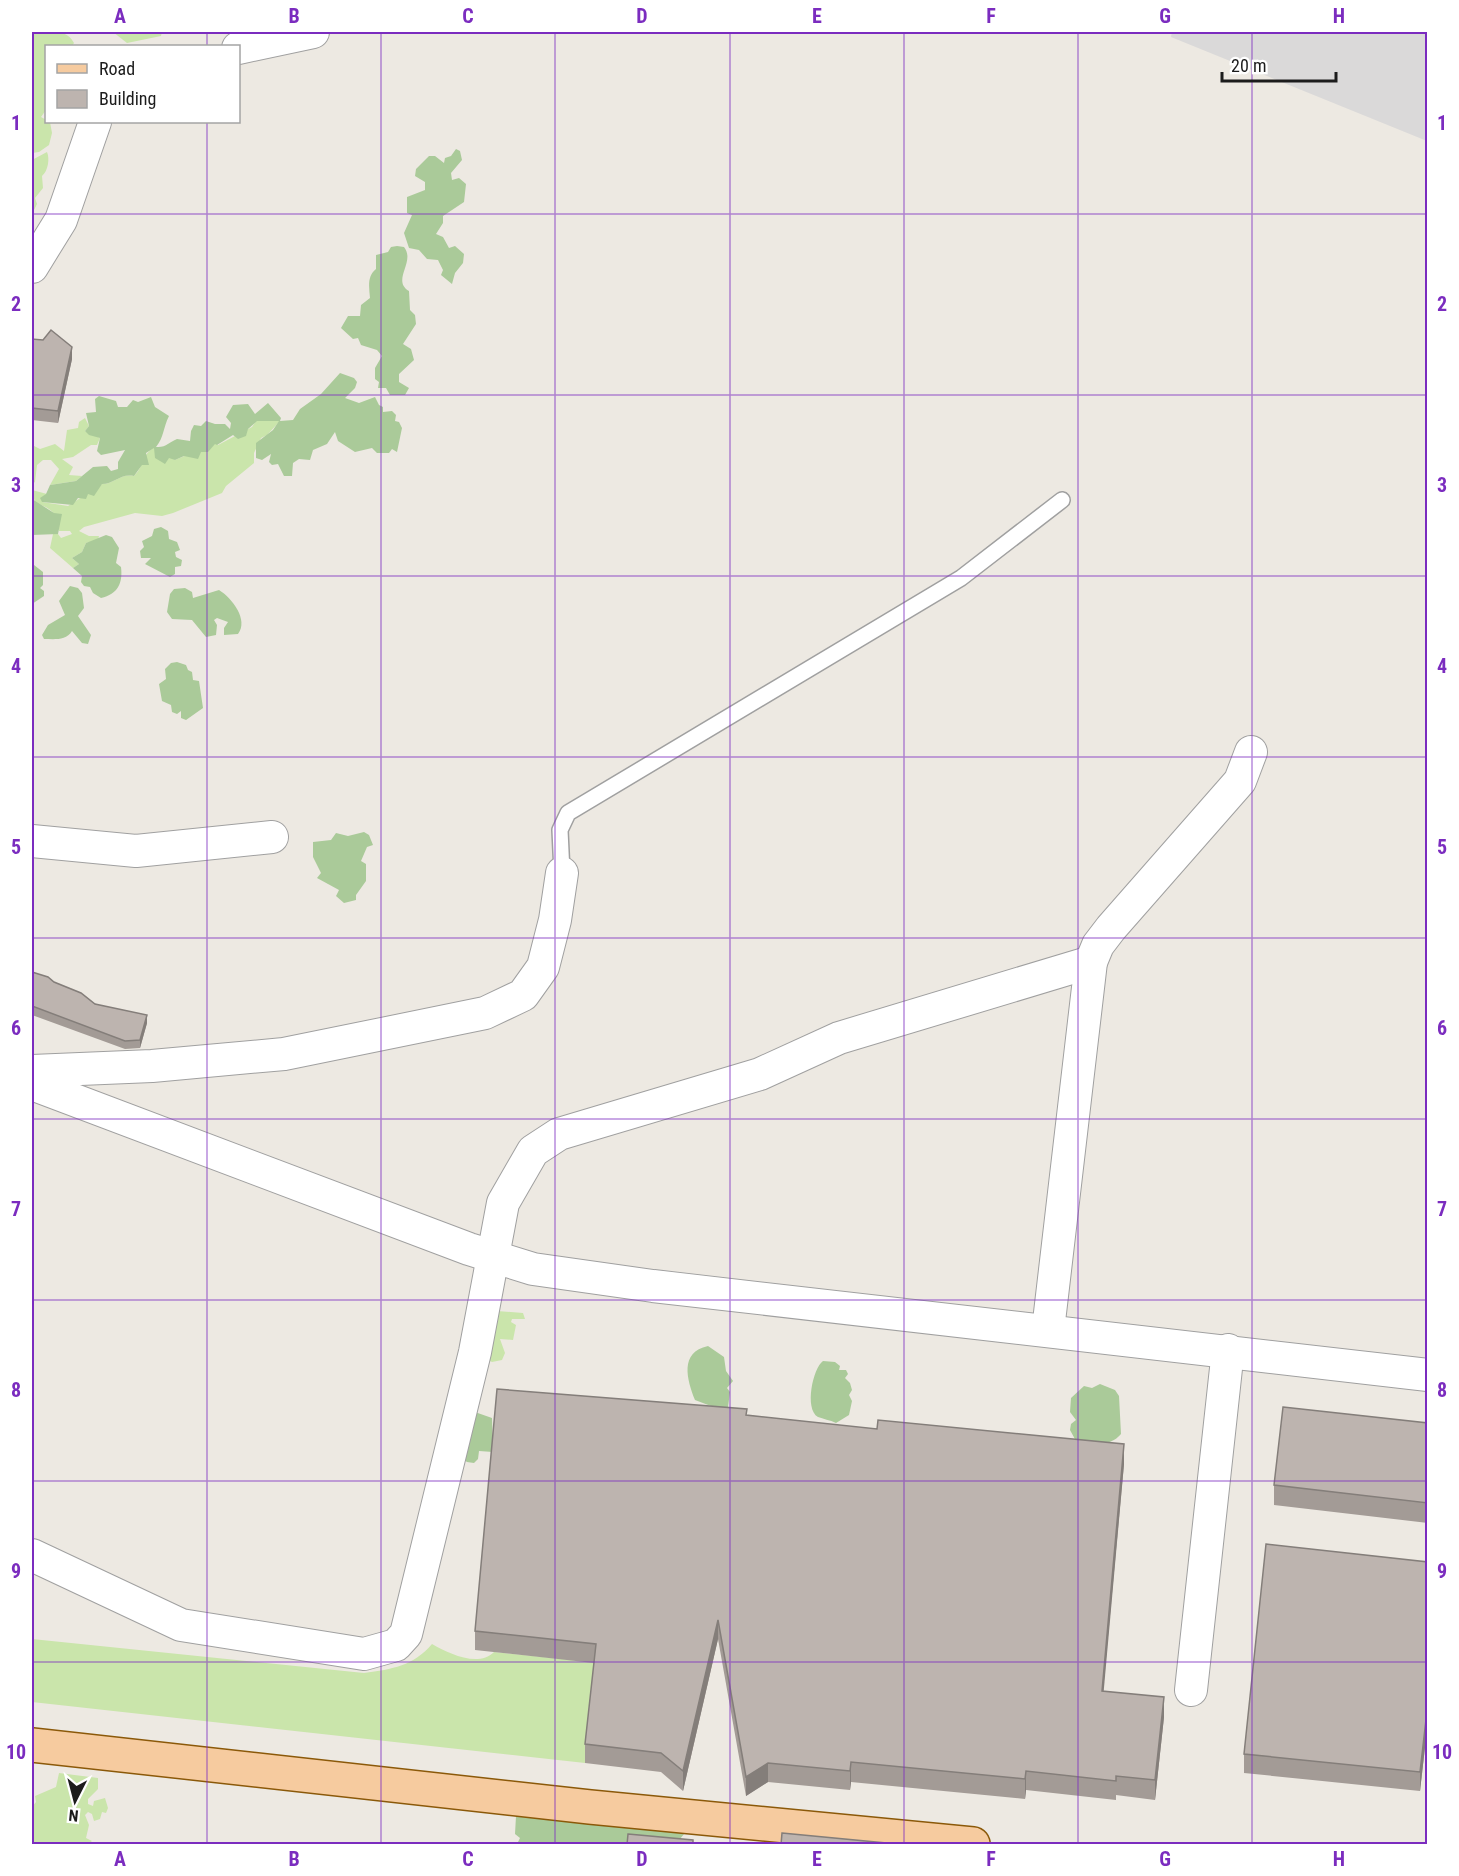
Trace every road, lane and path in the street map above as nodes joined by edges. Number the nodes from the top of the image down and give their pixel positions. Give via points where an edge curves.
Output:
1 (313, 32) edge
2 (240, 48) edge
3 (95, 123) edge
4 (32, 267) edge
5 (1062, 500) dead end
6 (1251, 752) dead end
7 (272, 837) dead end
8 (32, 841) edge
9 (562, 873) joint
10 (1090, 962) junction
11 (32, 1071) edge
12 (32, 1084) edge
13 (493, 1256) junction
14 (1048, 1330) junction
15 (1228, 1350) junction
16 (1428, 1375) edge
17 (32, 1555) edge
18 (1191, 1690) dead end
19 (32, 1745) edge
20 (973, 1845) edge

1 - 2 street
3 - 4 street via 61,220
5 - 9 lane via 962,578 568,813 560,830
6 - 10 street via 1240,781 1111,928
7 - 8 street via 136,851
9 - 11 street via 543,967 523,995 485,1013 284,1054 152,1066
10 - 13 street via 839,1038 760,1074 558,1134 533,1151 503,1203
10 - 14 street
12 - 13 street
13 - 14 street via 533,1269 653,1286
13 - 17 street via 475,1352 406,1634 396,1645 364,1654 181,1625
14 - 15 street
15 - 16 street
15 - 18 street
19 - 20 main road via 590,1808

